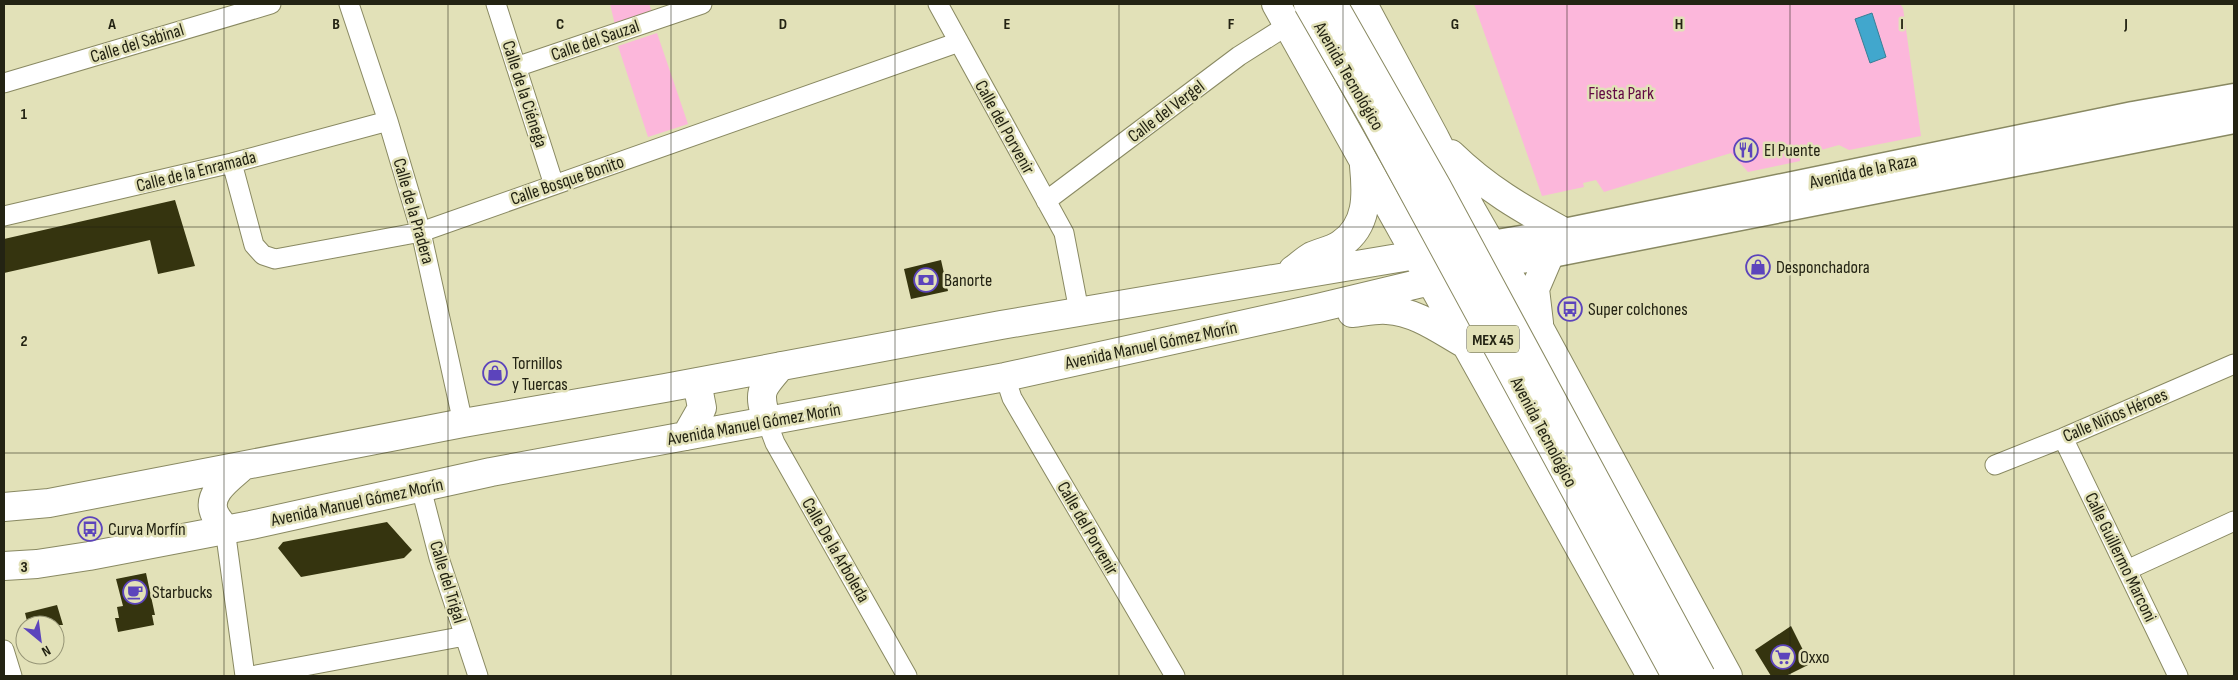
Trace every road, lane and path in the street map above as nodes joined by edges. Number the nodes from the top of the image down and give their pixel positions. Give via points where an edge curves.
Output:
1 (271, 4) edge
2 (349, 4) edge
3 (496, 4) edge
4 (702, 4) edge
5 (938, 4) edge
6 (1308, 4) edge
7 (1333, 4) edge
8 (1363, 4) edge
9 (1282, 15) edge
10 (959, 42) junction
11 (516, 67) junction
12 (4, 83) edge
13 (2234, 97) edge
14 (2234, 120) edge
15 (388, 121) junction
16 (1435, 138) junction
17 (1364, 162) junction
18 (232, 163) junction
19 (554, 185) junction
20 (1046, 201) junction
21 (1471, 209) junction
22 (4, 216) edge
23 (421, 232) junction
24 (1557, 243) junction
25 (1411, 245) junction
26 (1502, 264) junction
27 (1283, 277) junction
28 (1431, 280) junction
29 (1318, 308) junction
30 (1079, 311) junction
31 (1450, 315) junction
32 (1541, 331) junction
33 (1467, 344) junction
34 (2234, 364) edge
35 (781, 366) junction
36 (1005, 377) junction
37 (697, 382) junction
38 (767, 422) junction
39 (463, 423) junction
40 (686, 436) junction
41 (2063, 438) junction
42 (1995, 465) dead end
43 (242, 467) junction
44 (421, 488) junction
45 (4, 507) edge
46 (2234, 521) edge
47 (225, 529) junction
48 (4, 566) edge
49 (2127, 570) junction
50 (464, 636) junction
51 (4, 650) edge
52 (324, 669) edge
53 (12, 676) edge
54 (245, 676) edge
55 (251, 676) edge
56 (478, 676) edge
57 (907, 676) edge
58 (1175, 676) edge
59 (1651, 676) edge
60 (1676, 676) edge
61 (1701, 676) edge
62 (1728, 676) edge
63 (2178, 676) edge

1 - 12 street, Calle del Sabinal
2 - 15 street, Calle de la Pradera
3 - 11 street, Calle de la Ciénega
4 - 11 street, Calle del Sauzal
5 - 10 street, Calle del Porvenir
6 - 60 main road, Avenida Tecnológico / MEX 45, bridge via 1373,117
7 - 61 main road, Avenida Tecnológico / MEX 45, bridge via 1437,188
8 - 16 main road
9 - 17 main road
9 - 20 street, Calle del Vergel via 1239,56
10 - 19 street, Calle Bosque Bonito
10 - 20 street, Calle del Porvenir
11 - 19 street, Calle de la Ciénega
13 - 24 main road, Avenida de la Raza via 2133,115
14 - 24 main road, Avenida de la Raza
15 - 18 street, Calle de la Enramada
15 - 23 street, Calle de la Pradera
16 - 21 main road
16 - 24 main road via 1474,177 1513,204
17 - 25 main road
17 - 27 main road via 1367,196 1361,220 1353,234 1340,245 1311,257
18 - 22 street, Calle de la Enramada
18 - 23 street, Calle Bosque Bonito via 254,245 268,258
19 - 23 street, Calle Bosque Bonito
20 - 30 street, Calle del Porvenir via 1064,233
21 - 25 main road via 1457,232 1446,242
21 - 26 main road
23 - 39 street, Calle de la Pradera
24 - 26 main road, Avenida de la Raza
24 - 32 main road via 1535,289
25 - 26 main road
25 - 27 main road
25 - 28 main road
26 - 28 main road, Avenida Manuel Gómez Morín
26 - 31 main road via 1485,282 1468,288 1458,298
26 - 32 main road
27 - 30 main road
28 - 29 main road, Avenida Manuel Gómez Morín
28 - 31 main road
29 - 33 main road via 1344,314 1386,310 1411,315
29 - 36 main road, Avenida Manuel Gómez Morín
30 - 35 main road
31 - 33 main road
32 - 62 main road
33 - 59 main road
34 - 41 street, Calle Niños Héroes
35 - 37 main road
35 - 38 main road via 765,384 762,393
36 - 38 main road, Avenida Manuel Gómez Morín
36 - 58 street, Calle del Porvenir via 1012,398
37 - 39 main road
37 - 40 main road via 702,408
38 - 40 main road, Avenida Manuel Gómez Morín
38 - 57 street, Calle De la Arboleda via 775,443
39 - 43 main road
40 - 44 main road, Avenida Manuel Gómez Morín
41 - 42 street, Calle Niños Héroes
41 - 49 street, Calle Guillermo Marconi
43 - 45 main road via 49,503
43 - 47 main road via 221,485 215,497 214,513
44 - 47 main road, Avenida Manuel Gómez Morín
44 - 50 street, Calle del Trigal
46 - 49 street
47 - 48 main road, Avenida Manuel Gómez Morín via 89,556
47 - 54 street
49 - 63 street, Calle Guillermo Marconi
50 - 52 street
50 - 56 street, Calle del Trigal
51 - 53 street
52 - 55 street

